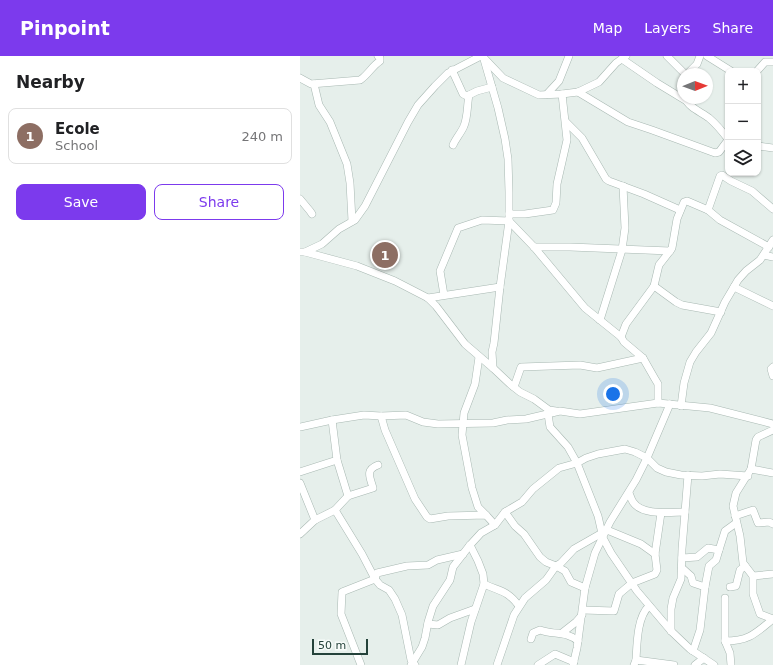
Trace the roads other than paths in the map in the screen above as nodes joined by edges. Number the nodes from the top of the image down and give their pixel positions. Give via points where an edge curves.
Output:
1 (378, 56) edge
2 (482, 56) edge
3 (569, 56) edge
4 (667, 56) edge
5 (700, 56) edge
6 (707, 56) edge
7 (624, 58) edge
8 (773, 62) edge
9 (680, 68) edge
10 (693, 68) edge
11 (726, 68) edge
12 (760, 68) edge
13 (452, 70) junction
14 (300, 78) edge
15 (314, 84) junction
16 (492, 87) junction
17 (578, 92) junction
18 (547, 94) junction
19 (562, 94) junction
20 (469, 95) junction
21 (677, 95) edge
22 (688, 104) edge
23 (566, 122) junction
24 (725, 136) edge
25 (725, 144) edge
26 (453, 145) dead end
27 (761, 146) edge
28 (773, 148) edge
29 (623, 186) junction
30 (300, 199) edge
31 (773, 209) edge
32 (680, 210) junction
33 (708, 210) junction
34 (312, 214) dead end
35 (509, 218) junction
36 (352, 221) junction
37 (772, 243) edge
38 (534, 247) junction
39 (622, 250) junction
40 (670, 251) junction
41 (303, 252) edge
42 (764, 255) junction
43 (773, 257) edge
44 (654, 286) junction
45 (734, 286) junction
46 (500, 287) junction
47 (444, 294) junction
48 (428, 298) junction
49 (773, 306) edge
50 (720, 312) junction
51 (600, 320) junction
52 (621, 337) junction
53 (479, 357) junction
54 (643, 358) junction
55 (773, 367) edge
56 (493, 368) junction
57 (773, 376) edge
58 (514, 387) junction
59 (658, 403) junction
60 (670, 404) junction
61 (681, 406) junction
62 (560, 411) junction
63 (548, 414) junction
64 (381, 416) junction
65 (332, 420) junction
66 (462, 424) junction
67 (773, 424) edge
68 (300, 427) edge
69 (773, 430) edge
70 (647, 458) junction
71 (337, 460) junction
72 (577, 463) junction
73 (378, 464) dead end
74 (751, 469) junction
75 (300, 472) edge
76 (773, 473) edge
77 (688, 475) junction
78 (748, 476) junction
79 (300, 483) edge
80 (629, 493) junction
81 (348, 496) junction
82 (335, 510) junction
83 (505, 512) junction
84 (661, 512) junction
85 (685, 512) junction
86 (486, 515) junction
87 (734, 516) junction
88 (315, 520) junction
89 (736, 524) junction
90 (773, 524) edge
91 (495, 525) junction
92 (300, 534) edge
93 (604, 534) junction
94 (470, 545) junction
95 (719, 550) junction
96 (463, 554) junction
97 (655, 554) junction
98 (682, 558) junction
99 (556, 566) junction
100 (745, 566) junction
101 (682, 568) junction
102 (773, 574) edge
103 (753, 576) junction
104 (375, 579) junction
105 (632, 583) junction
106 (484, 584) junction
107 (705, 587) junction
108 (730, 587) dead end
109 (585, 588) junction
110 (725, 598) dead end
111 (519, 606) junction
112 (649, 606) junction
113 (475, 609) junction
114 (583, 612) junction
115 (773, 619) edge
116 (428, 624) junction
117 (671, 631) junction
118 (562, 633) junction
119 (531, 638) dead end
120 (725, 640) junction
121 (578, 641) junction
122 (693, 651) junction
123 (704, 658) junction
124 (635, 662) edge
125 (574, 663) edge
126 (413, 664) edge
127 (361, 665) edge
128 (461, 665) edge
129 (497, 665) edge
130 (538, 665) edge
131 (674, 665) edge
132 (696, 665) edge
133 (714, 665) edge
134 (731, 665) edge

1 - 15 street via 380,61 360,80
2 - 13 street
2 - 16 street
2 - 18 street via 503,78 534,94
3 - 18 street via 559,82
4 - 9 street
5 - 10 street
6 - 11 street
7 - 17 street via 599,82
7 - 21 street via 657,84
8 - 12 street via 765,62
13 - 20 street via 463,94
13 - 36 street via 418,105 365,206
14 - 15 street
15 - 36 street via 319,105 330,122 347,164
16 - 20 street
16 - 35 street via 501,117 508,159
17 - 19 street
17 - 25 street via 628,122 715,153
18 - 19 street
19 - 23 street
20 - 26 street via 465,123
22 - 24 street via 708,117
23 - 29 street via 582,138 606,179
23 - 35 street via 567,140 553,210
27 - 28 street
29 - 32 street
29 - 39 street via 625,228
30 - 34 street
31 - 33 street via 752,191 722,175
32 - 33 street via 687,201
32 - 40 street
33 - 37 street via 720,220
35 - 38 street
35 - 46 street
35 - 47 street via 482,220 458,228 440,271
36 - 41 street via 322,244
37 - 42 street
38 - 39 street
38 - 51 street via 585,308
39 - 40 street
39 - 51 street
40 - 44 street via 659,265
41 - 48 street via 358,266 395,280
42 - 43 street
42 - 45 street via 746,270
44 - 50 street via 682,305
44 - 52 street via 626,324
45 - 49 street
45 - 50 street
46 - 47 street
46 - 56 street via 492,352
47 - 48 street
48 - 53 street via 465,344
50 - 61 street via 707,340 690,362
51 - 52 street
52 - 54 street
53 - 56 street
53 - 66 street via 475,384
54 - 58 street via 597,368 580,365 521,367
54 - 59 street via 658,384
55 - 57 street
56 - 58 street
58 - 62 street via 534,398 548,410
59 - 60 street
59 - 62 street via 580,414
60 - 61 street
60 - 70 street
61 - 67 street via 724,410
62 - 63 street
63 - 66 street via 493,423
63 - 72 street via 550,427 568,447
64 - 65 street via 364,415
64 - 66 street via 406,415 423,422
64 - 86 street via 415,499 427,518
65 - 68 street
65 - 71 street
66 - 86 street via 472,488 478,507
69 - 74 street via 756,440
70 - 72 street via 625,449 586,458
70 - 77 street via 656,468
70 - 80 street
71 - 75 street
71 - 81 street
72 - 83 street via 558,468 522,502
72 - 93 street
73 - 81 street via 369,472 373,488
74 - 76 street
74 - 78 street
77 - 78 street
77 - 85 street
78 - 87 street via 736,493
79 - 88 street
80 - 84 street via 633,503 644,510
80 - 93 street
81 - 82 street
82 - 88 street
82 - 104 street
83 - 91 street
83 - 99 street via 540,557
84 - 85 street
84 - 97 street
85 - 98 street
86 - 91 street
87 - 89 street
87 - 90 street via 752,510 758,523
88 - 92 street
89 - 95 street via 725,531
89 - 100 street
91 - 94 street via 481,533
93 - 97 street via 641,544
93 - 99 street via 574,549
93 - 105 street via 611,553
93 - 109 street
94 - 96 street
94 - 106 street via 483,574
95 - 98 street via 708,548 697,556
95 - 107 street via 716,560 709,566
96 - 104 street via 437,560 428,565 407,566 377,573
96 - 116 street via 453,567 450,580 434,606
97 - 105 street via 655,574
98 - 101 street
99 - 109 street via 565,571 571,582
99 - 111 street via 546,580
100 - 103 street
100 - 108 street via 740,570 736,586
101 - 107 street via 691,576 693,583
101 - 117 street via 681,583 673,598 671,609
102 - 103 street
103 - 115 street via 753,594 760,614
104 - 126 street via 392,594 402,615
104 - 127 street via 342,592 341,614
105 - 112 street
105 - 114 street via 619,594 614,611
106 - 111 street via 502,590
106 - 113 street
107 - 122 street via 700,630
109 - 114 street
110 - 120 street
111 - 129 street
112 - 117 street
112 - 124 street via 643,612
113 - 116 street via 438,625
113 - 128 street
114 - 118 street via 576,622
114 - 121 street
115 - 120 street via 751,636 737,641
116 - 126 street via 422,647
117 - 122 street
118 - 119 street via 540,630
118 - 121 street via 573,636
120 - 134 street
121 - 125 street
122 - 123 street
123 - 132 street
123 - 133 street
124 - 131 street
125 - 130 street via 555,654

